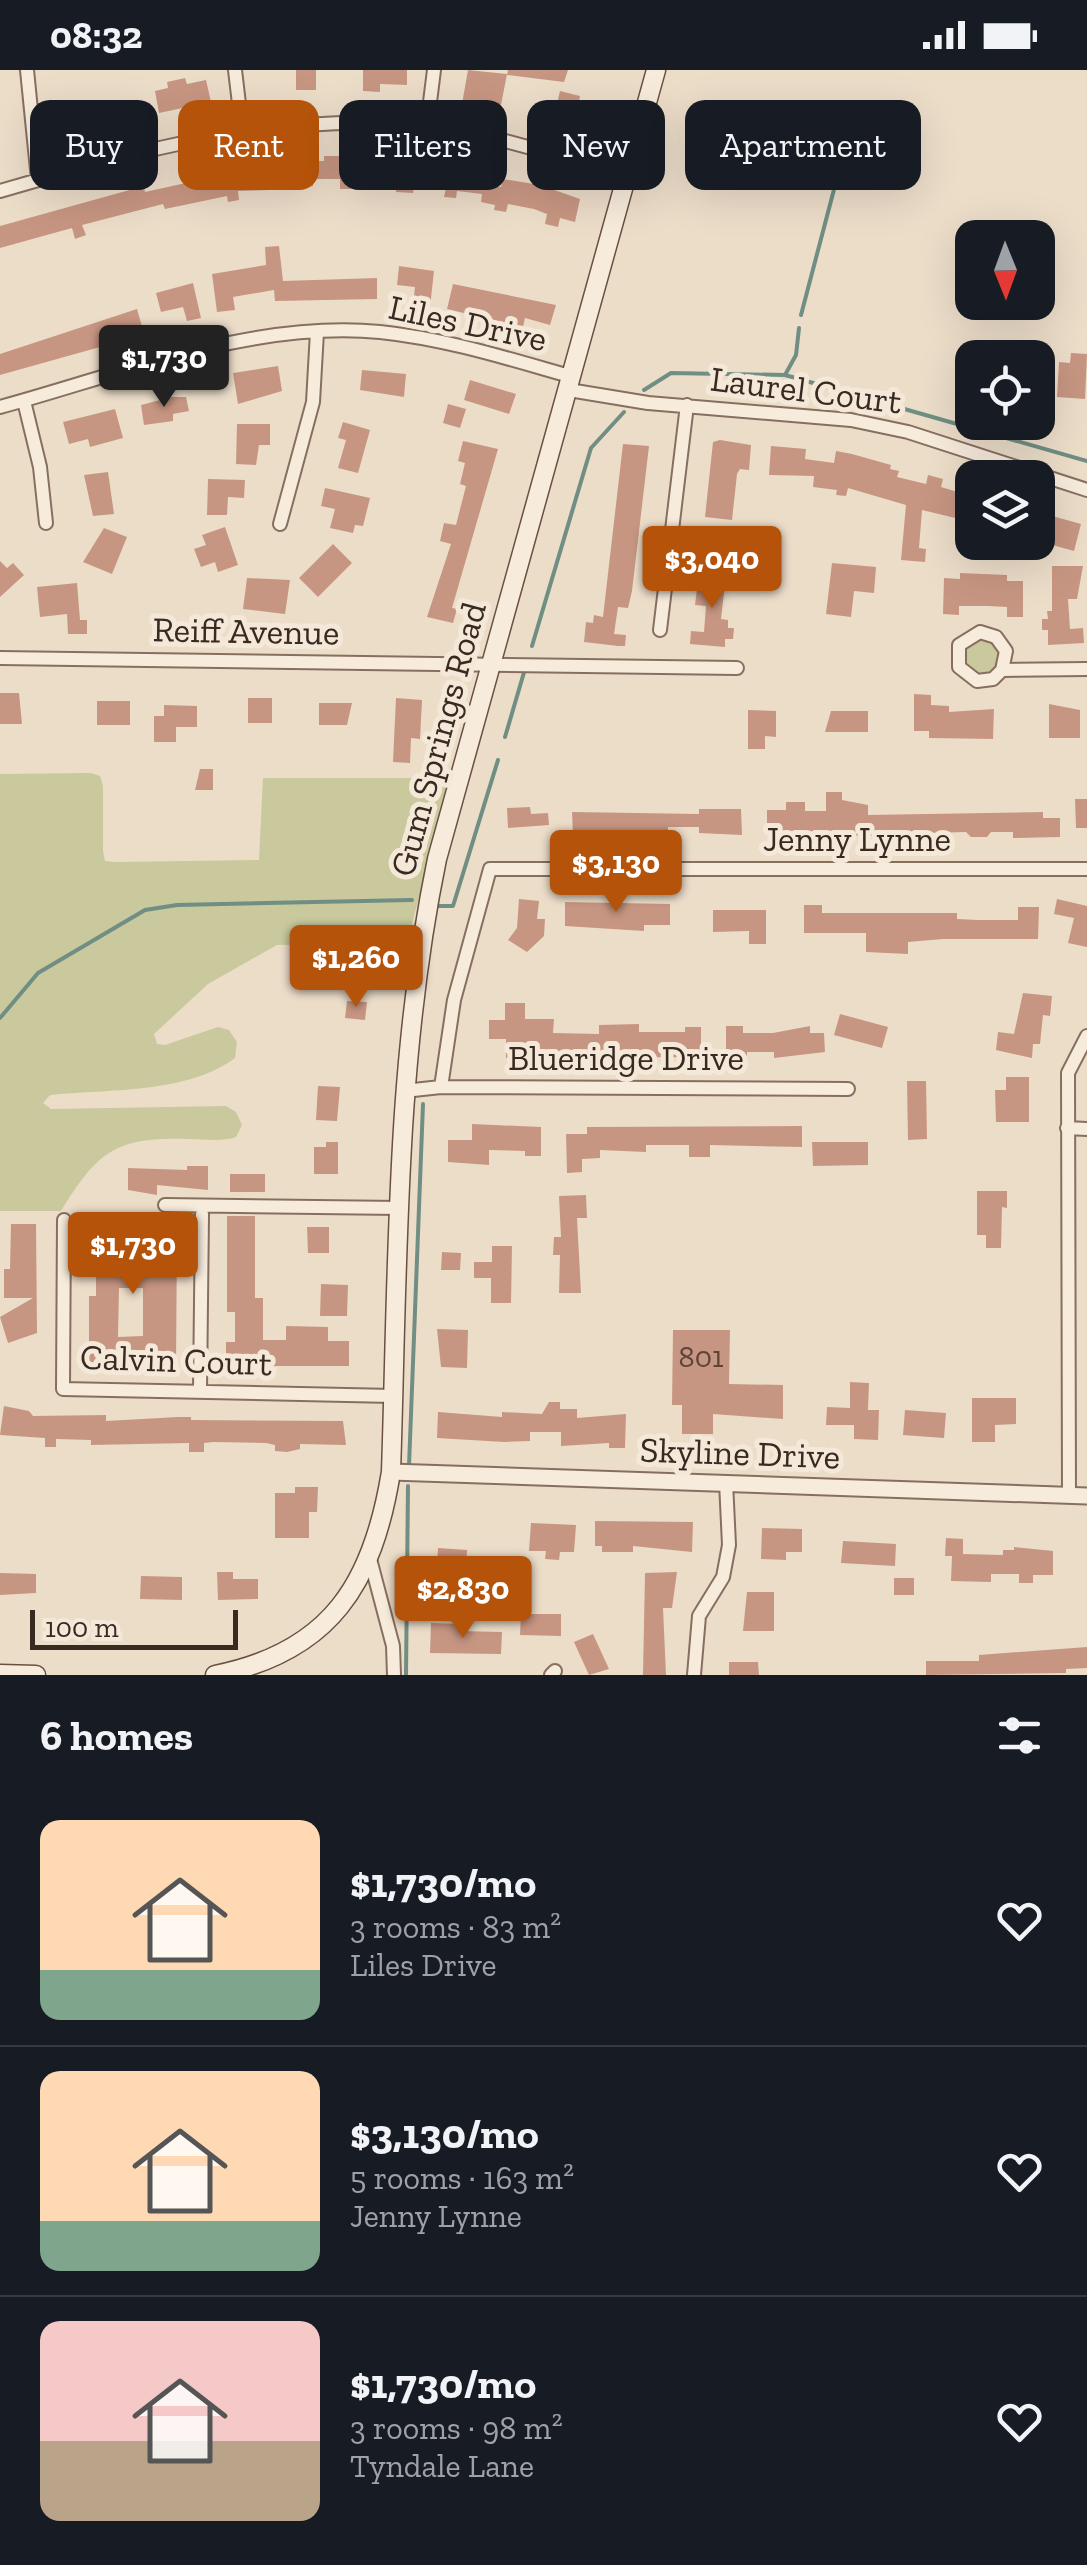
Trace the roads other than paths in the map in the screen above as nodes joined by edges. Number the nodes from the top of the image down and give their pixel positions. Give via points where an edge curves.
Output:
1 (27, 70) edge
2 (235, 70) edge
3 (434, 70) edge
4 (656, 70) edge
5 (30, 100) edge
6 (238, 100) edge
7 (430, 100) edge
8 (648, 100) edge
9 (30, 182) edge
10 (622, 190) edge
11 (0, 191) edge
12 (317, 332) junction
13 (571, 384) junction
14 (24, 400) junction
15 (687, 405) junction
16 (0, 407) edge
17 (1087, 490) edge
18 (46, 523) dead end
19 (280, 524) dead end
20 (660, 630) dead end
21 (0, 658) edge
22 (491, 664) junction
23 (737, 668) dead end
24 (1087, 669) edge
25 (1002, 670) dead end
26 (1087, 869) edge
27 (1087, 1036) edge
28 (442, 1087) junction
29 (848, 1089) dead end
30 (404, 1091) junction
31 (1067, 1128) junction
32 (1087, 1129) edge
33 (165, 1205) dead end
34 (400, 1208) junction
35 (202, 1214) dead end
36 (64, 1220) dead end
37 (200, 1392) junction
38 (393, 1396) junction
39 (391, 1472) junction
40 (726, 1482) junction
41 (1069, 1496) junction
42 (1087, 1496) edge
43 (370, 1559) junction
44 (0, 1674) edge
45 (36, 1675) edge
46 (215, 1675) edge
47 (394, 1675) edge
48 (694, 1675) edge

1 - 5 street
2 - 6 street
3 - 7 street
4 - 8 main road, Gum Springs Road
9 - 11 street
10 - 13 main road, Gum Springs Road
12 - 13 street, Liles Drive via 444,341
12 - 14 street, Liles Drive via 241,340
12 - 19 street via 313,402
13 - 15 street, Laurel Court
13 - 22 main road, Gum Springs Road
14 - 16 street, Liles Drive
14 - 18 street
15 - 17 street, Laurel Court via 895,429
15 - 20 street
21 - 22 street, Reiff Avenue
22 - 23 street, Reiff Avenue
22 - 30 main road, Gum Springs Road via 418,950
24 - 25 street
26 - 28 street, Jenny Lynne via 490,869 454,1000
27 - 31 street via 1068,1073
28 - 29 street, Blueridge Drive
28 - 30 street, Blueridge Drive
30 - 34 main road, Gum Springs Road
31 - 32 street
31 - 41 street
33 - 34 street
34 - 38 main road, Gum Springs Road
35 - 37 street
36 - 37 street, Calvin Court via 63,1389
37 - 38 street, Calvin Court
38 - 39 main road, Gum Springs Road
39 - 40 street, Skyline Drive
39 - 43 main road, Gum Springs Road
40 - 41 street, Skyline Drive
40 - 48 street via 723,1577 699,1616
41 - 42 street, Skyline Drive
43 - 46 main road, Gum Springs Road via 335,1615 314,1633 258,1664
43 - 47 street
44 - 45 main road

